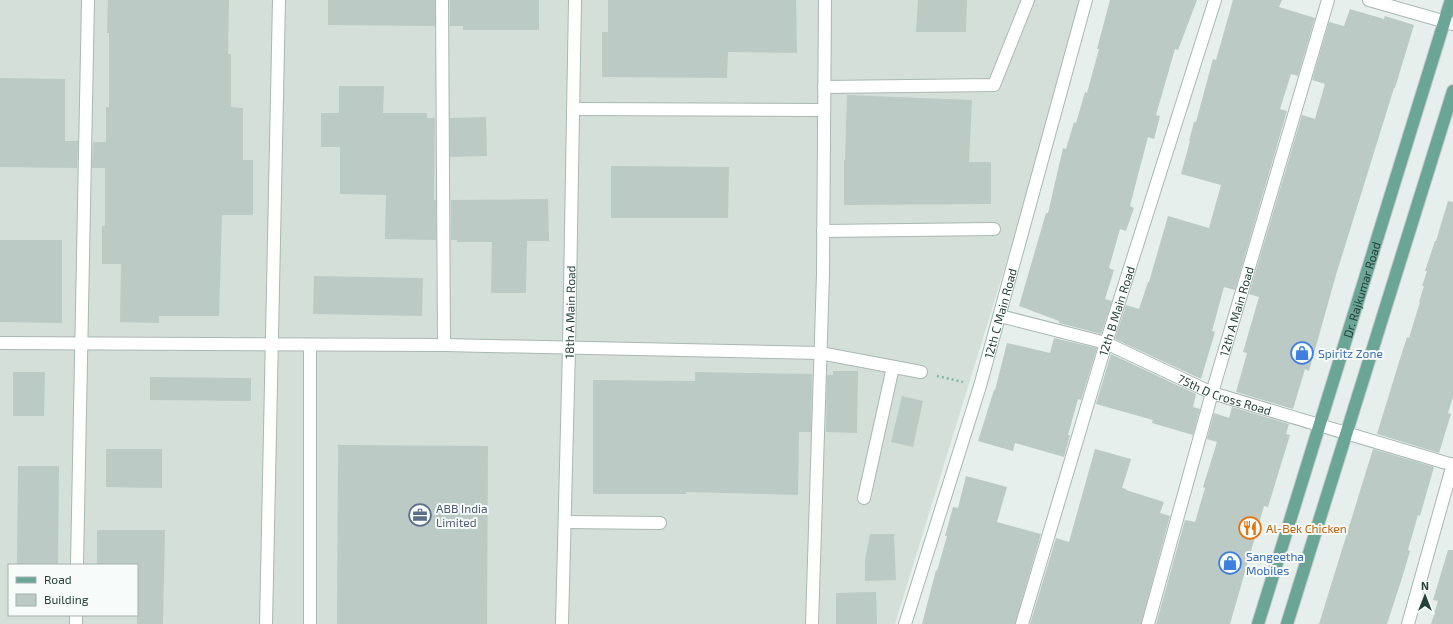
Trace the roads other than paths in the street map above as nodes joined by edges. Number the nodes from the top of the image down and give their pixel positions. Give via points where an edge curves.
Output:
1 (88, 0) edge
2 (279, 0) edge
3 (442, 0) edge
4 (575, 0) edge
5 (825, 0) edge
6 (1028, 0) edge
7 (1086, 0) edge
8 (1215, 0) edge
9 (1328, 0) edge
10 (1369, 0) edge
11 (1451, 0) edge
12 (1449, 23) edge
13 (824, 87) junction
14 (1453, 90) edge
15 (573, 109) junction
16 (824, 110) junction
17 (994, 229) dead end
18 (823, 231) junction
19 (1000, 316) junction
20 (0, 343) edge
21 (1106, 343) junction
22 (82, 344) junction
23 (272, 344) junction
24 (310, 345) junction
25 (444, 345) junction
26 (569, 348) junction
27 (820, 353) junction
28 (893, 367) junction
29 (921, 372) road end
30 (1212, 394) junction
31 (1318, 425) junction
32 (1345, 433) junction
33 (1453, 465) edge
34 (864, 498) dead end
35 (565, 522) junction
36 (660, 523) dead end
37 (77, 564) edge
38 (266, 624) edge
39 (310, 624) edge
40 (562, 624) edge
41 (812, 624) edge
42 (905, 624) edge
43 (1022, 624) edge
44 (1148, 624) edge
45 (1258, 624) edge
46 (1287, 624) edge
47 (1408, 624) edge

1 - 22 street
2 - 23 street
3 - 25 street
4 - 15 street, 18th A Main Road
5 - 13 street
6 - 13 street via 994,85
7 - 19 street, 12th C Main Road
8 - 21 street, 12th B Main Road
9 - 30 street, 12th A Main Road
10 - 12 street
11 - 12 main road, Dr. Rajkumar Road
12 - 31 main road, Dr. Rajkumar Road
13 - 16 street
14 - 32 main road
15 - 16 street
15 - 26 street, 18th A Main Road
16 - 18 street
17 - 18 street
18 - 27 street
19 - 21 street, 75th D Cross Road
19 - 42 street, 12th C Main Road
20 - 22 street
21 - 30 street, 75th D Cross Road
21 - 43 street, 12th B Main Road
22 - 23 street
22 - 37 street
23 - 24 street
23 - 38 street
24 - 25 street
24 - 39 street
25 - 26 street
26 - 27 street
26 - 35 street, 18th A Main Road
27 - 28 street
27 - 41 street
28 - 29 street
28 - 34 street
30 - 31 street, 75th D Cross Road
30 - 44 street, 12th A Main Road
31 - 32 street, 75th D Cross Road
31 - 45 main road, Dr. Rajkumar Road
32 - 33 street, 75th D Cross Road
32 - 46 main road
33 - 47 street
35 - 36 street
35 - 40 street, 18th A Main Road

